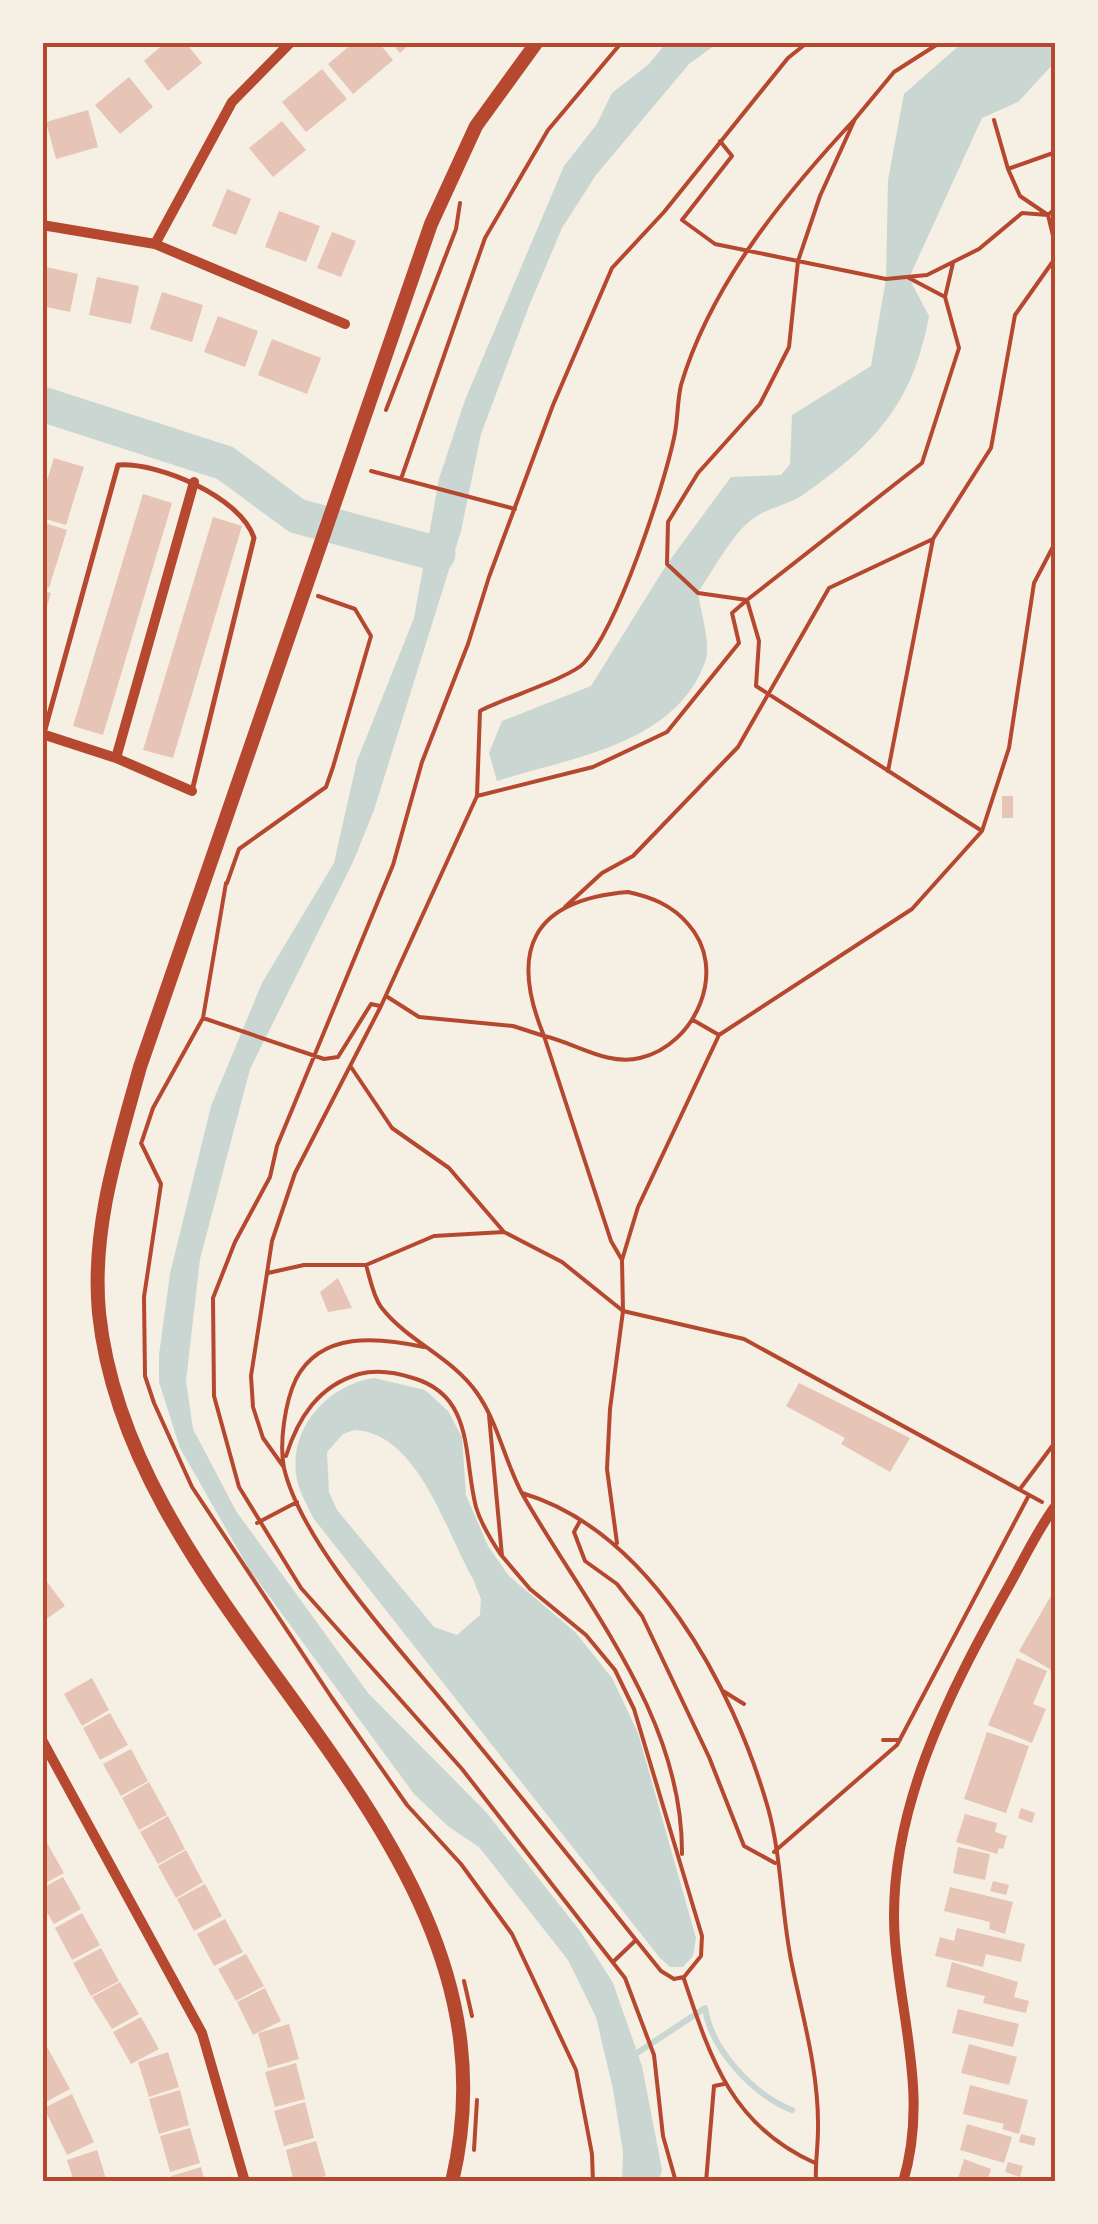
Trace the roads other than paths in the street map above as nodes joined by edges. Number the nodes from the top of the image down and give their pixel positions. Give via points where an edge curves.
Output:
1 (292, 42) edge
2 (537, 42) edge
3 (42, 225) edge
4 (155, 244) junction
5 (345, 324) dead end
6 (194, 482) junction
7 (43, 734) edge
8 (116, 758) junction
9 (192, 790) joint
10 (1054, 1506) edge
11 (42, 1740) edge
12 (245, 2182) edge
13 (452, 2182) edge
14 (903, 2182) edge

1 - 4 street via 232,102
2 - 13 main road via 503,85 455,168 140,1067 102,1215 99,1312 120,1410 147,1472 370,1813 430,1926 462,2053 463,2110
3 - 4 street
4 - 5 street
6 - 7 lane via 137,464 118,465
6 - 8 street
6 - 9 lane via 250,526 254,538
7 - 8 street
8 - 9 street
10 - 14 street via 958,1676 907,1825 895,1937 917,2107
11 - 12 street via 202,2033

